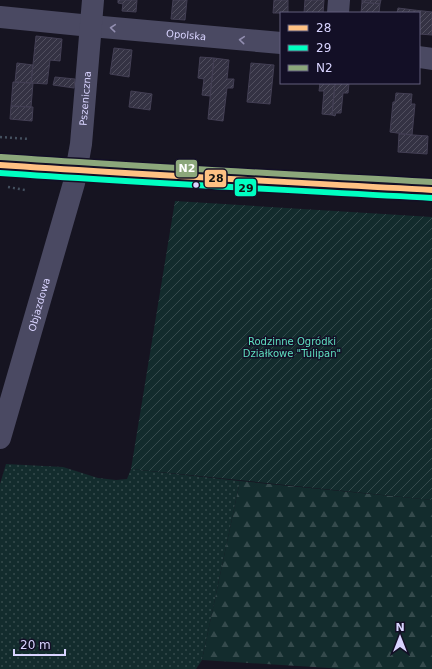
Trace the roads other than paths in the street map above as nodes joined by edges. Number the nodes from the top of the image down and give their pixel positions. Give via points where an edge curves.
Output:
1 (94, 0) edge
2 (340, 0) edge
3 (338, 12) edge
4 (0, 17) edge
5 (91, 26) junction
6 (280, 43) edge
7 (420, 57) edge
8 (432, 58) edge
9 (0, 165) edge
10 (76, 171) junction
11 (432, 190) edge
12 (0, 438) edge

1 - 5 street, Pszeniczna
2 - 3 street
4 - 5 street
6 -> 5 street, Opolska
5 - 10 street, Pszeniczna via 81,144
7 - 8 street
9 - 10 street
10 - 11 street via 189,175
10 - 12 street, Objazdowa

